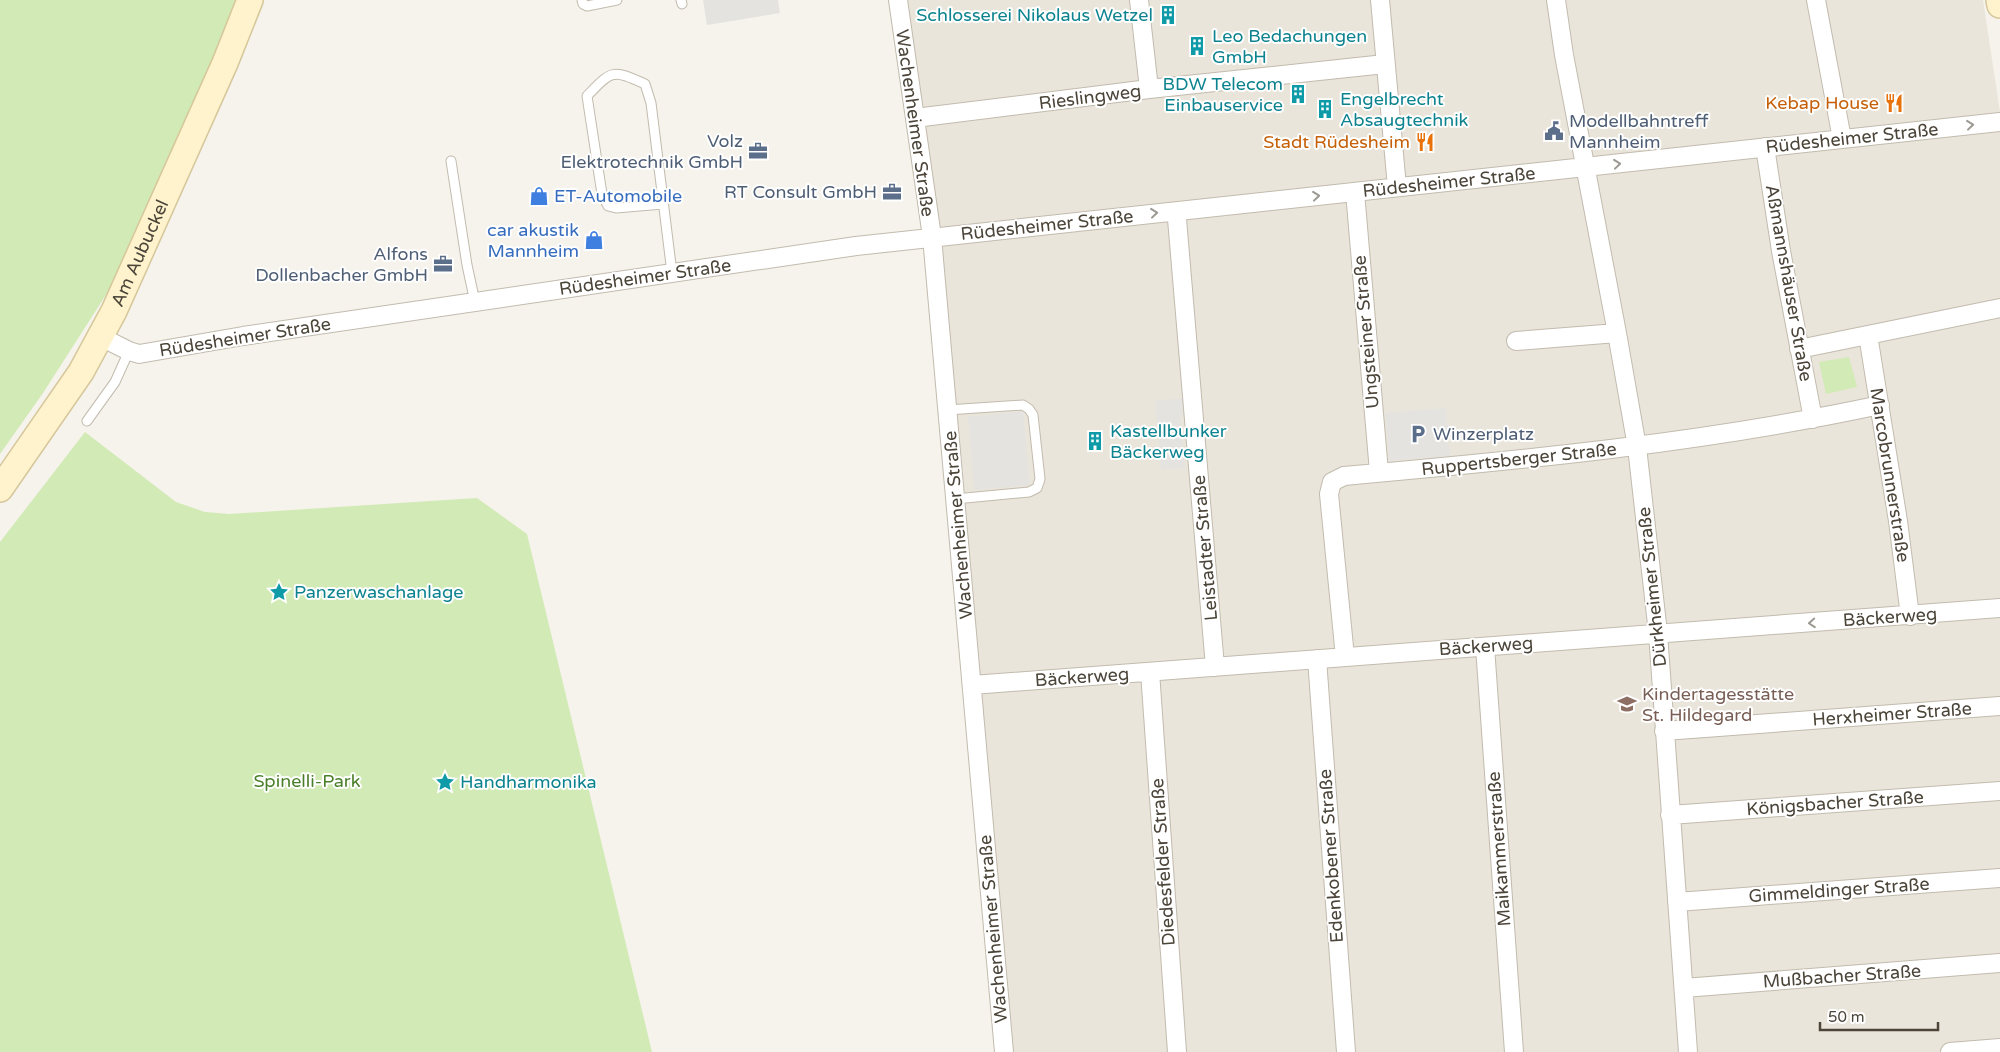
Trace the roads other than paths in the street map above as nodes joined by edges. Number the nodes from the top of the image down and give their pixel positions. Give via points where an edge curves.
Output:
1 (250, 0) edge
2 (582, 0) edge
3 (617, 0) edge
4 (898, 0) edge
5 (1139, 0) edge
6 (1380, 0) edge
7 (1556, 0) edge
8 (1816, 0) edge
9 (1999, 0) edge
10 (2000, 5) edge
11 (1385, 64) junction
12 (1149, 90) junction
13 (915, 118) junction
14 (2000, 122) edge
15 (1842, 139) junction
16 (1766, 148) junction
17 (451, 161) dead end
18 (1585, 167) junction
19 (1397, 187) junction
20 (1355, 192) junction
21 (663, 204) junction
22 (1177, 219) dead end
23 (932, 237) junction
24 (672, 273) junction
25 (475, 302) junction
26 (2000, 308) edge
27 (1618, 333) junction
28 (1868, 335) junction
29 (100, 337) junction
30 (1516, 341) dead end
31 (1799, 349) junction
32 (129, 351) junction
33 (1880, 405) junction
34 (948, 410) junction
35 (1813, 419) junction
36 (87, 421) dead end
37 (1637, 447) junction
38 (1379, 472) junction
39 (0, 490) edge
40 (955, 499) junction
41 (2000, 608) edge
42 (1910, 616) junction
43 (1658, 633) junction
44 (1485, 646) junction
45 (1345, 657) junction
46 (1317, 659) junction
47 (1215, 667) junction
48 (1150, 672) junction
49 (972, 685) junction
50 (2000, 706) edge
51 (1664, 731) junction
52 (2000, 792) edge
53 (1670, 815) junction
54 (2000, 878) edge
55 (1677, 902) junction
56 (2000, 964) edge
57 (1684, 988) junction
58 (2000, 1048) edge
59 (1004, 1052) edge
60 (1177, 1052) edge
61 (1346, 1052) edge
62 (1514, 1052) edge
63 (1688, 1052) edge
64 (1950, 1052) edge

1 - 29 main road, Am Aubuckel via 194,135 128,283
2 - 3 lane via 587,6
4 - 13 street, Wachenheimer Straße
5 - 12 street
6 - 11 street
7 - 18 street, Dürkheimer Straße
8 - 15 street
9 - 10 main road
11 - 12 street, Rieslingweg
11 - 19 street
12 - 13 street, Rieslingweg
13 - 23 street, Wachenheimer Straße
15 -> 14 street, Rüdesheimer Straße
15 - 16 street, Rüdesheimer Straße
18 -> 16 street, Rüdesheimer Straße
16 - 31 street, Aßmannshäuser Straße
17 - 25 lane
18 - 19 street, Rüdesheimer Straße
18 - 27 street, Dürkheimer Straße
19 - 20 street, Rüdesheimer Straße
23 -> 20 street, Rüdesheimer Straße
20 - 38 street, Ungsteiner Straße
21 - 21 lane via 651,103 645,84 614,74 587,96 602,194 608,206 616,208
21 - 24 lane
22 - 47 street, Leistadter Straße
23 - 24 street, Rüdesheimer Straße
23 - 34 street, Wachenheimer Straße
24 - 25 street, Rüdesheimer Straße
25 - 32 street, Rüdesheimer Straße via 150,353
26 - 28 street
27 - 30 street
27 - 37 street, Dürkheimer Straße
28 - 31 street
28 - 33 street, Marcobrunnerstraße
29 - 32 street, Rüdesheimer Straße
29 - 39 main road, Am Aubuckel via 81,372
31 - 35 street, Aßmannshäuser Straße
32 - 36 lane via 115,382
33 - 35 street, Ruppertsberger Straße
33 - 42 street, Marcobrunnerstraße
34 - 40 street, Wachenheimer Straße
34 - 40 lane via 1023,405 1029,409 1033,415 1040,479 1037,488 1029,492
35 - 37 street, Ruppertsberger Straße
37 - 38 street, Ruppertsberger Straße
37 - 43 street, Dürkheimer Straße
38 - 45 street, Ruppertsberger Straße via 1344,476 1332,482 1330,494
40 - 49 street, Wachenheimer Straße
41 - 42 street, Bäckerweg
42 -> 43 street, Bäckerweg
43 - 44 street, Bäckerweg
43 - 51 street, Dürkheimer Straße
44 - 45 street, Bäckerweg
44 - 62 street, Maikammerstraße
45 - 46 street, Bäckerweg
46 - 47 street, Bäckerweg
46 - 61 street, Edenkobener Straße
47 - 48 street, Bäckerweg
48 - 49 street, Bäckerweg
48 - 60 street, Diedesfelder Straße
49 - 59 street, Wachenheimer Straße
50 - 51 street, Herxheimer Straße
51 - 53 street, Dürkheimer Straße
52 - 53 street, Königsbacher Straße
53 - 55 street, Dürkheimer Straße
54 - 55 street, Gimmeldinger Straße
55 - 57 street, Dürkheimer Straße
56 - 57 street, Mußbacher Straße
57 - 63 street, Dürkheimer Straße
58 - 64 street

